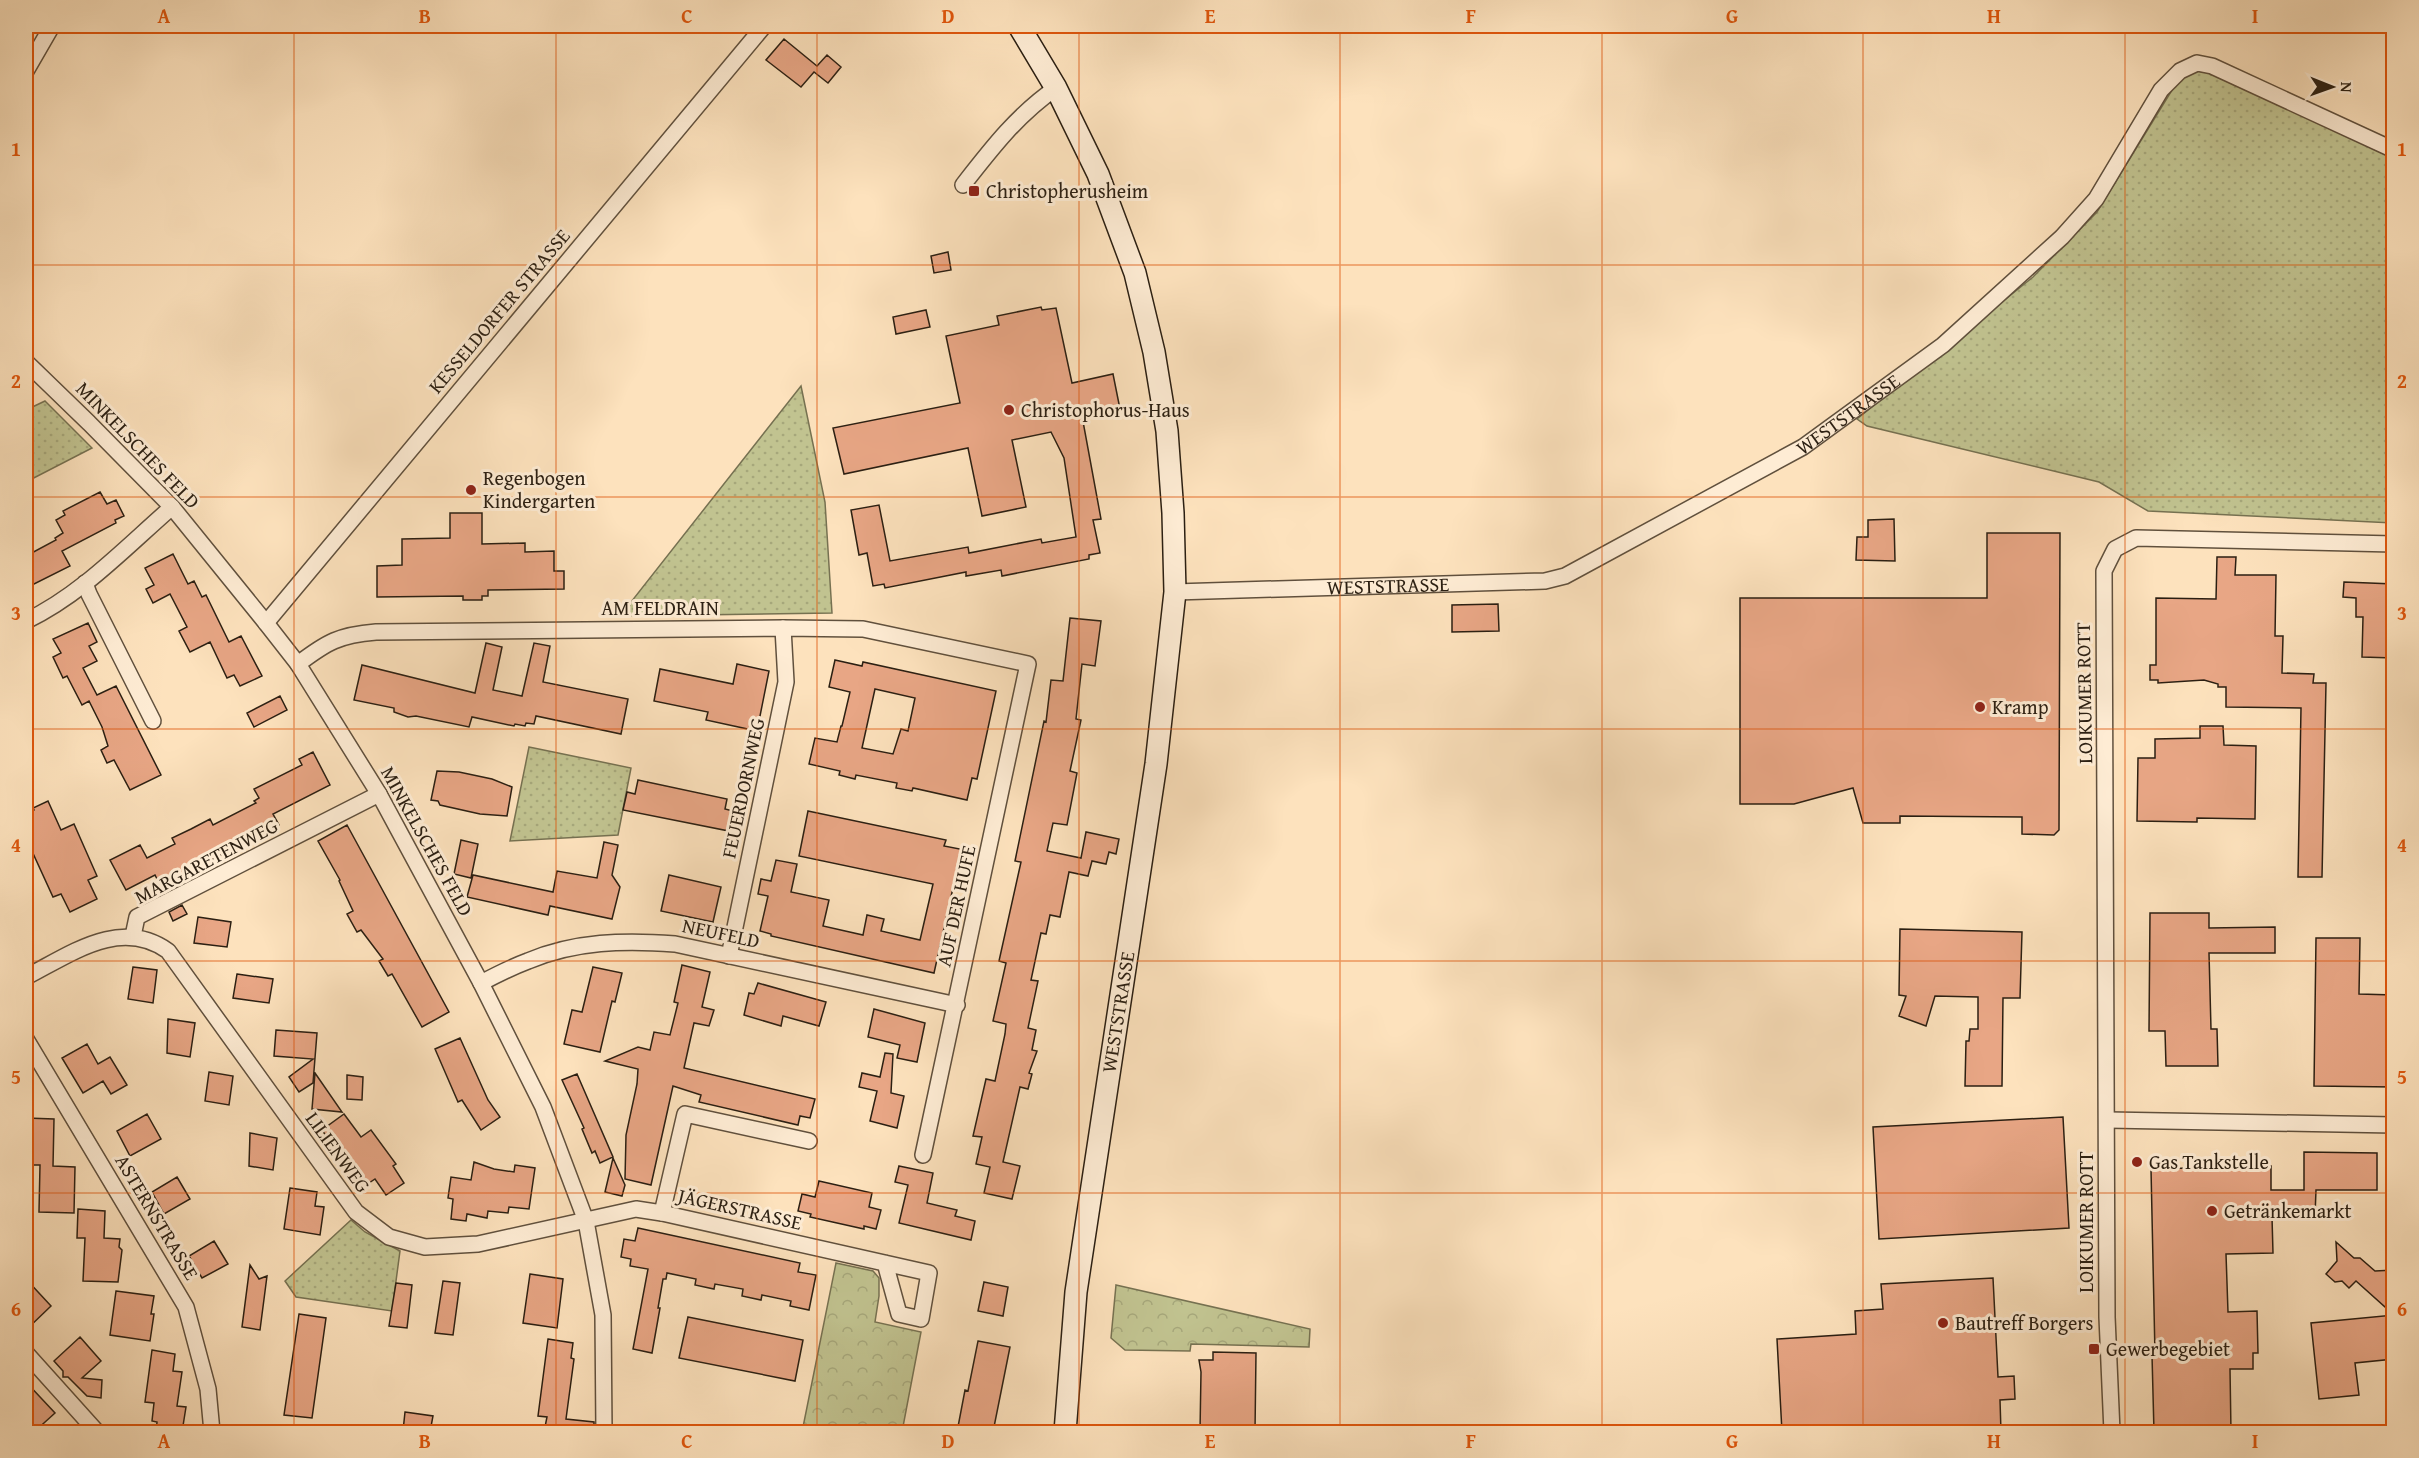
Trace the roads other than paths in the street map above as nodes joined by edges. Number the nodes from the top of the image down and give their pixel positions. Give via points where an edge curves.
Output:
1 (52, 26) edge
2 (764, 26) edge
3 (1019, 26) edge
4 (26, 71) edge
5 (1056, 88) junction
6 (2394, 150) edge
7 (963, 185) dead end
8 (26, 362) edge
9 (172, 507) junction
10 (2394, 544) edge
11 (85, 583) junction
12 (1175, 592) junction
13 (26, 621) edge
14 (266, 623) junction
15 (783, 628) junction
16 (298, 664) junction
17 (1028, 664) joint
18 (153, 721) dead end
19 (379, 794) junction
20 (132, 936) junction
21 (729, 956) junction
22 (26, 977) edge
23 (481, 983) junction
24 (957, 1005) junction
25 (26, 1039) edge
26 (2108, 1120) junction
27 (2394, 1125) edge
28 (809, 1141) dead end
29 (923, 1155) dead end
30 (662, 1213) junction
31 (586, 1221) junction
32 (885, 1263) dead end
33 (26, 1353) edge
34 (97, 1432) edge
35 (212, 1432) edge
36 (604, 1432) edge
37 (1065, 1432) edge
38 (2112, 1432) edge

1 - 4 street
2 - 14 street, KESSELDORFER STRASSE
3 - 5 main road, WESTSTRASSE
5 - 7 street via 1004,132
5 - 12 main road, WESTSTRASSE via 1098,174 1135,273 1154,352 1167,431
6 - 12 street, WESTSTRASSE via 2212,66 2196,63 2180,71 2161,90 2096,199 2062,237 1943,345 1803,447 1565,576 1545,581
8 - 9 street, MINKELSCHES FELD
9 - 11 street
9 - 14 street, MINKELSCHES FELD
10 - 26 street, LOIKUMER ROTT via 2136,538 2115,549 2104,571
11 - 13 street
11 - 18 street
12 - 37 main road, WESTSTRASSE via 1156,764 1076,1292
14 - 16 street, MINKELSCHES FELD
15 - 16 street, AM FELDRAIN via 348,634
15 - 17 street, AM FELDRAIN via 863,629
15 - 21 street, FEUERDORNWEG via 786,682
16 - 19 street, MINKELSCHES FELD
17 - 24 street, AUF DER HUFE
19 - 20 street, MARGARETENWEG via 137,917
19 - 23 street, MINKELSCHES FELD
20 - 22 street, MARGARETENWEG via 98,942
20 - 31 street, LILIENWEG via 157,943 168,951 356,1212 389,1237 425,1247 478,1244
21 - 23 street, NEUFELD via 640,942 583,945 529,960
21 - 24 street, NEUFELD
23 - 31 street, MINKELSCHES FELD via 543,1107
24 - 29 street, AUF DER HUFE
25 - 35 street, ASTERNSTRASSE via 186,1307 208,1389
26 - 27 street
26 - 38 street, LOIKUMER ROTT via 2107,1317
28 - 30 street via 685,1114
30 - 31 street, JÄGERSTRASSE via 636,1209
30 - 32 street, JÄGERSTRASSE
31 - 36 street, MINKELSCHES FELD via 603,1315
33 - 34 street

